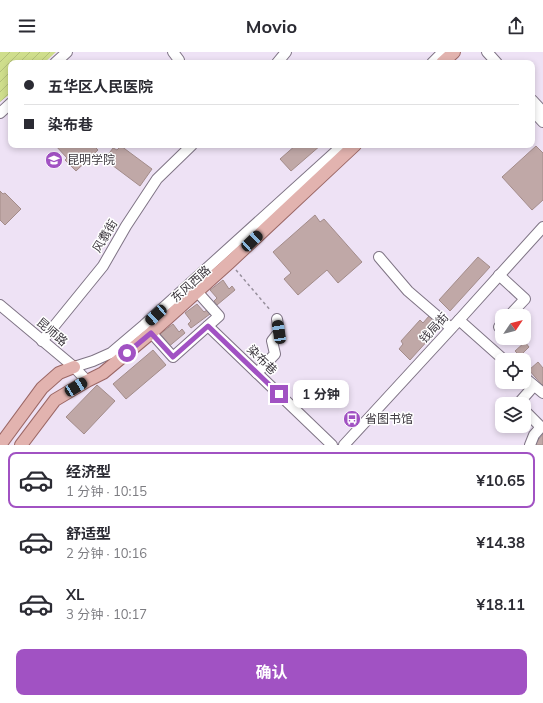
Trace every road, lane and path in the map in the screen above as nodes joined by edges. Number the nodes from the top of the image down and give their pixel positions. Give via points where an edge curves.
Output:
1 (67, 52) edge
2 (286, 52) edge
3 (443, 52) edge
4 (454, 52) edge
5 (478, 52) edge
6 (487, 52) edge
7 (58, 60) edge
8 (279, 60) edge
9 (435, 60) edge
10 (445, 60) edge
11 (485, 60) edge
12 (494, 60) edge
13 (535, 103) edge
14 (8, 106) edge
15 (543, 112) edge
16 (0, 113) edge
17 (535, 113) edge
18 (543, 122) edge
19 (189, 148) edge
20 (340, 148) edge
21 (352, 148) edge
22 (543, 227) edge
23 (379, 257) dead end
24 (230, 263) junction
25 (499, 275) junction
26 (194, 288) junction
27 (0, 304) edge
28 (516, 309) edge
29 (277, 319) joint
30 (459, 320) junction
31 (208, 326) junction
32 (451, 328) junction
33 (148, 329) junction
34 (42, 341) junction
35 (496, 353) edge
36 (74, 367) junction
37 (257, 373) junction
38 (87, 381) junction
39 (531, 383) edge
40 (532, 388) dead end
41 (543, 393) edge
42 (524, 397) edge
43 (531, 417) edge
44 (542, 427) edge
45 (0, 445) edge
46 (21, 445) edge
47 (332, 445) edge
48 (344, 445) edge
49 (530, 445) edge

1 - 7 street
2 - 8 street
3 - 9 street
4 - 10 main road
5 - 11 street
6 - 12 street
13 - 15 street
14 - 16 street
17 - 18 street
19 - 34 street, 风翥街 via 157,179 103,266
20 - 26 street, 东风西路
21 - 24 main road, 东风西路
22 - 25 street, 钱局街
23 - 32 street via 408,291
24 - 26 main road, 东风西路
24 - 29 path
25 - 28 street via 525,299
25 - 30 street, 钱局街
26 - 31 street via 219,316
26 - 33 main road, 东风西路
27 - 34 street, 昆师路
29 - 37 street via 279,332 272,341 275,354
30 - 32 street, 钱局街
30 - 35 street
31 - 33 street via 173,357
31 - 37 street, 染布巷
32 - 48 street, 钱局街
33 - 36 street, 东风西路 via 111,353
33 - 38 main road, 东风西路 via 103,372
34 - 36 street, 昆师路
36 - 38 street, 昆师路
36 - 45 main road, 东风西路 via 59,373 42,388
37 - 47 street, 染布巷
38 - 46 main road, 东风西路 via 55,400
39 - 41 street
40 - 42 street
43 - 44 street
44 - 49 street via 534,435

